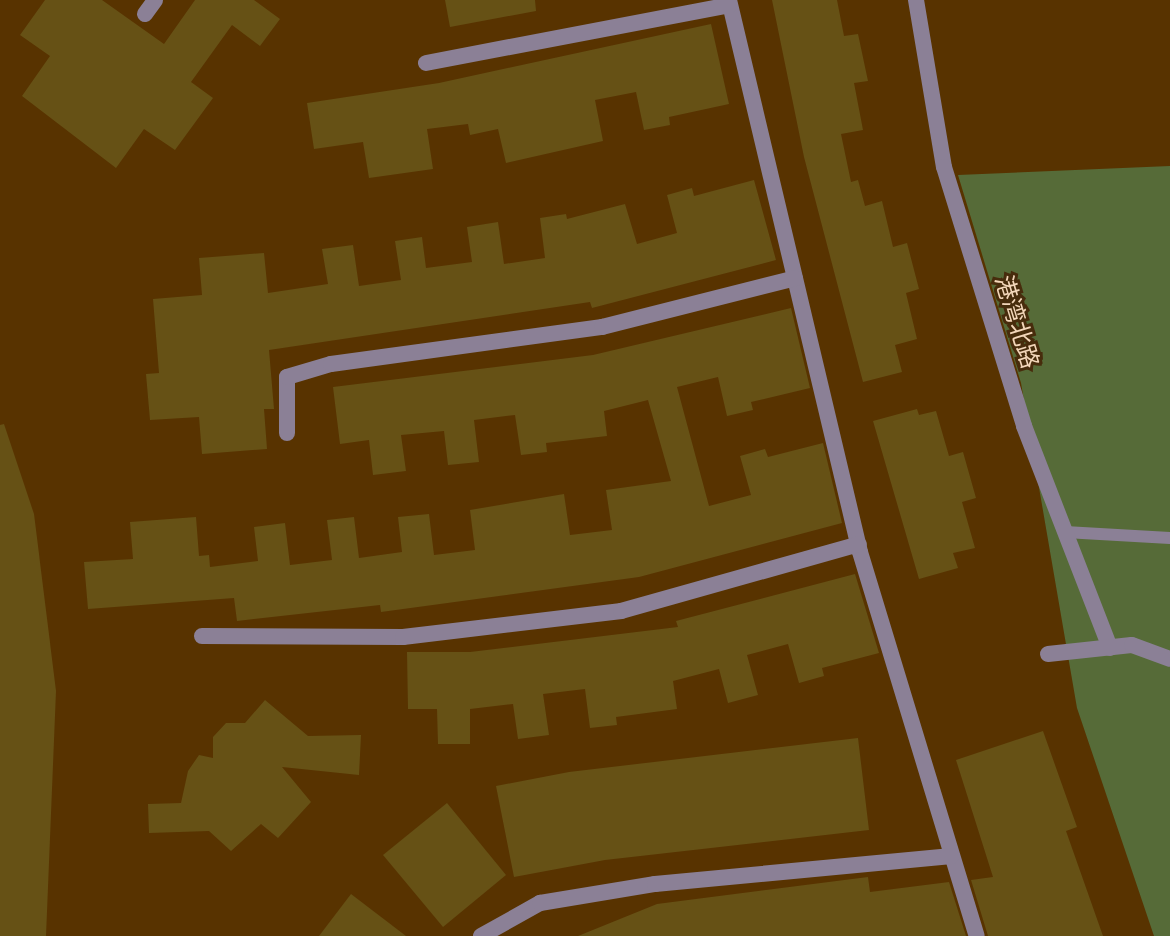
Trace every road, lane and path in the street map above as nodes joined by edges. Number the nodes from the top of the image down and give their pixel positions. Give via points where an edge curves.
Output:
1 (155, 0) edge
2 (916, 0) edge
3 (729, 2) edge
4 (145, 14) dead end
5 (426, 63) dead end
6 (795, 278) junction
7 (287, 433) dead end
8 (1065, 532) junction
9 (1170, 538) edge
10 (859, 544) junction
11 (202, 636) dead end
12 (1110, 648) junction
13 (1048, 654) dead end
14 (1170, 659) edge
15 (952, 856) junction
16 (481, 936) edge
17 (977, 936) edge

1 - 4 street
2 - 8 street, 港湾北路 via 944,167 1024,426
3 - 5 street
3 - 6 street
6 - 7 street via 602,327 331,364 287,377
6 - 10 street
8 - 9 lane
8 - 12 street, 港湾北路
10 - 11 street via 621,611 403,637
10 - 15 street
12 - 13 street
12 - 14 street via 1132,645
15 - 16 street via 655,884 540,903
15 - 17 street

